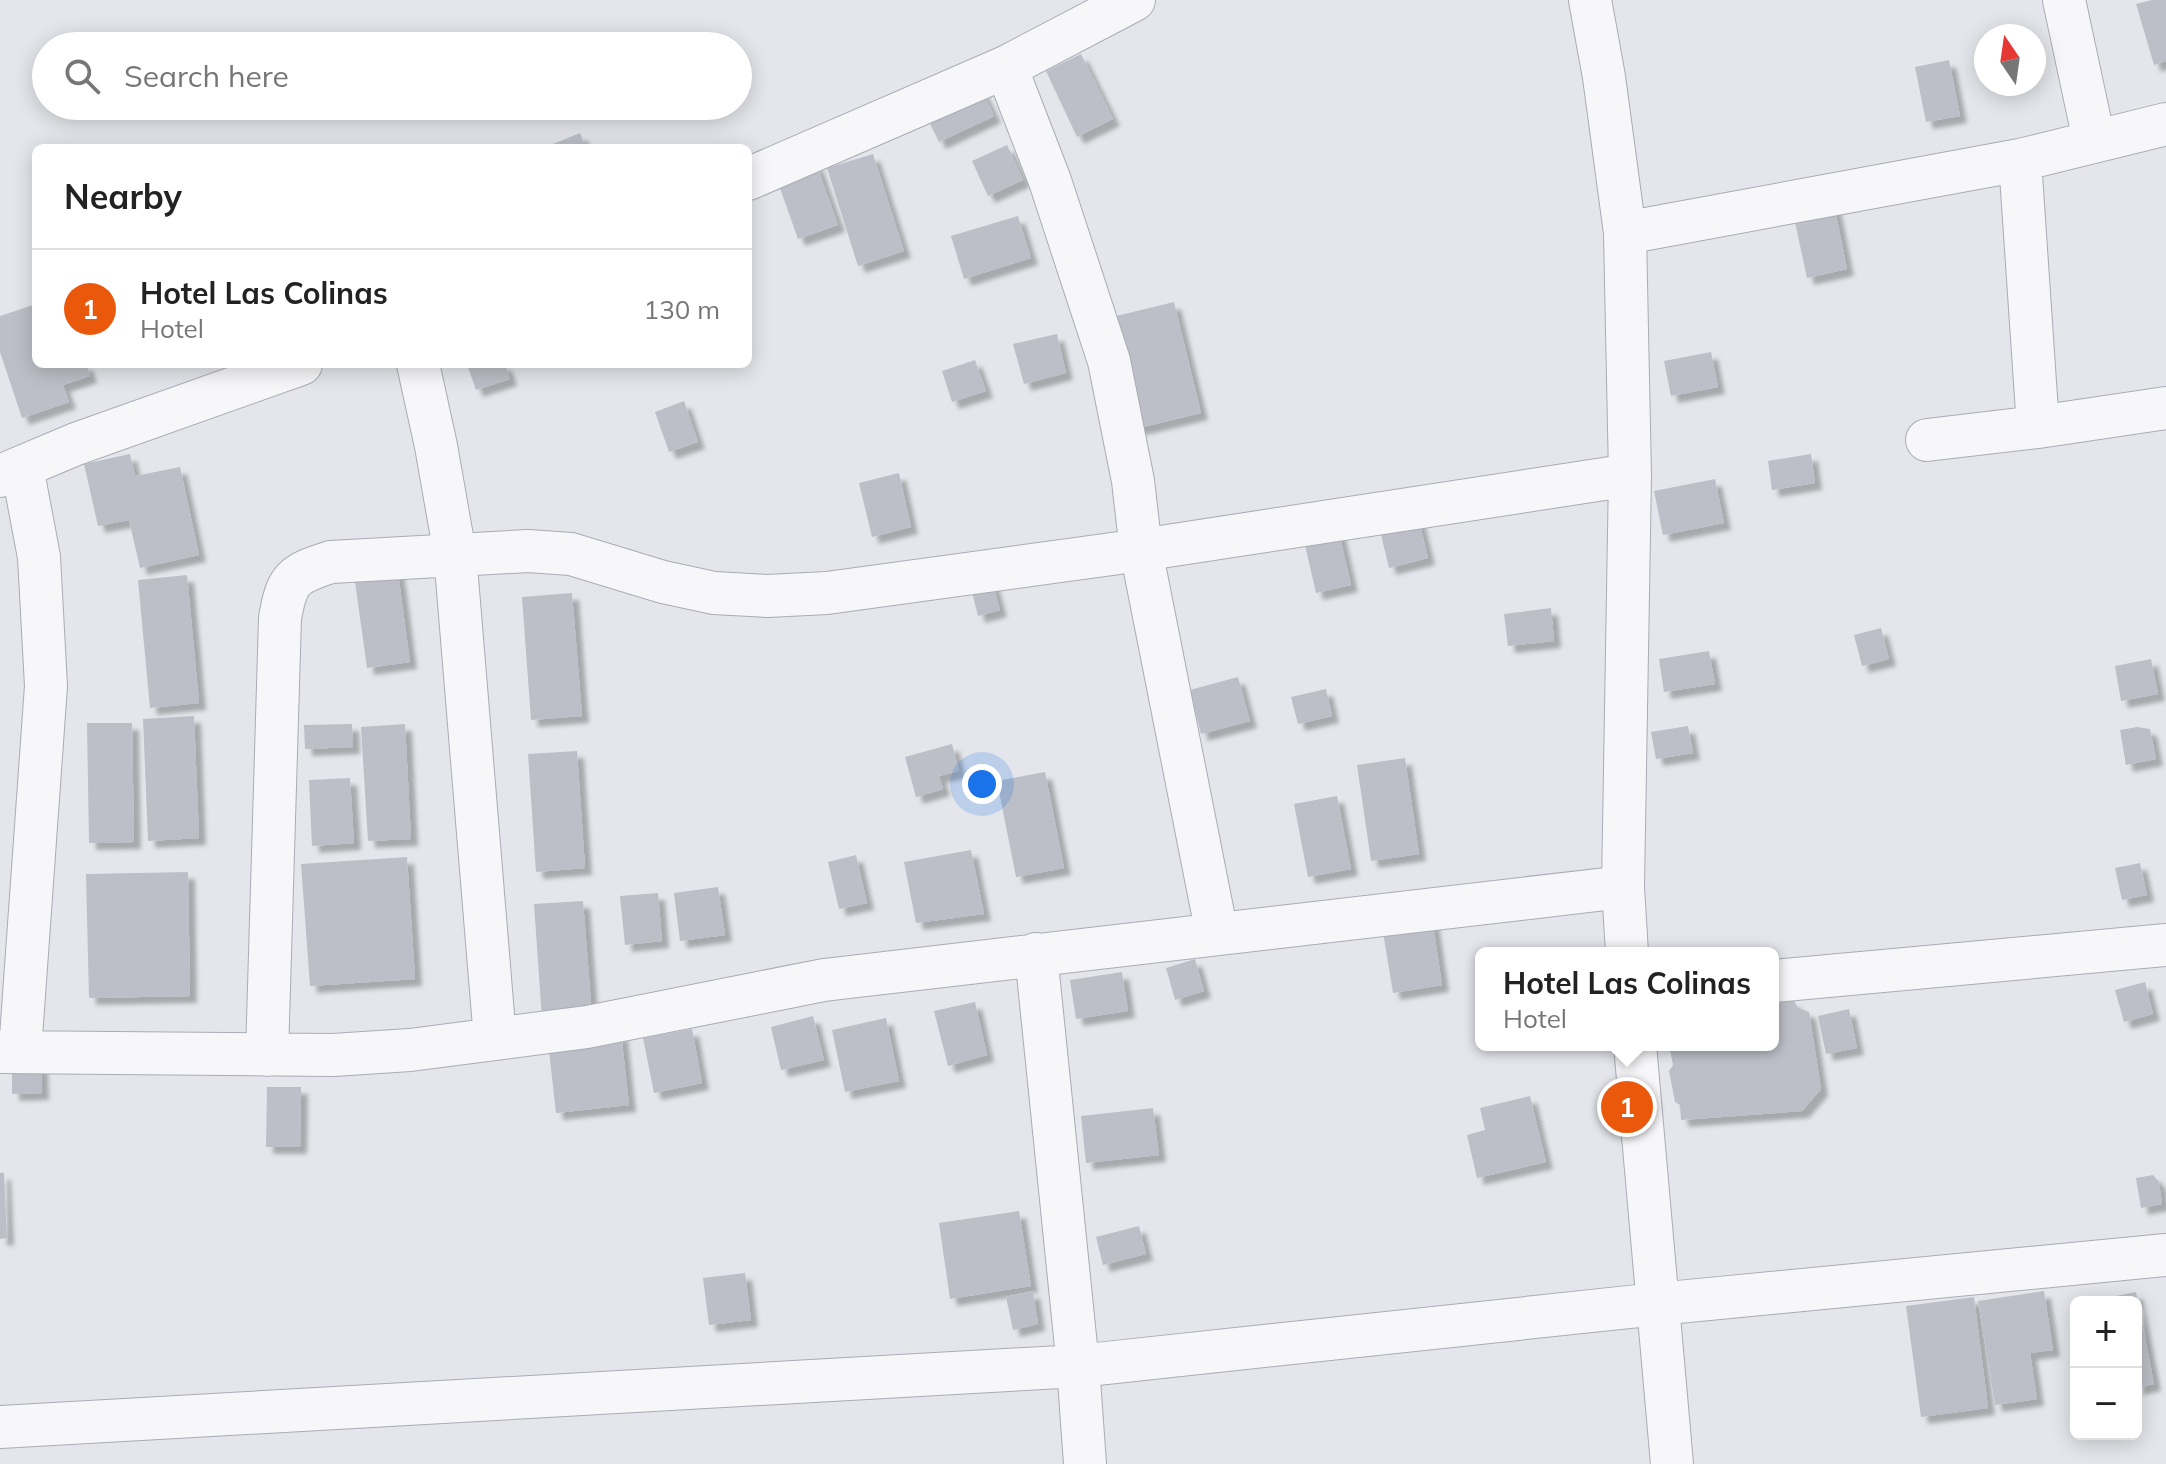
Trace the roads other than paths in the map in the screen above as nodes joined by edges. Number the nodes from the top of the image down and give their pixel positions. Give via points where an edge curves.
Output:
1 (1134, 0) edge
2 (1590, 0) edge
3 (2064, 0) edge
4 (1006, 67) junction
5 (2166, 124) edge
6 (2094, 140) junction
7 (2020, 160) junction
8 (752, 177) edge
9 (1625, 233) junction
10 (290, 368) edge
11 (419, 368) edge
12 (2166, 408) edge
13 (2038, 427) junction
14 (1927, 440) dead end
15 (11, 472) edge
16 (1630, 475) junction
17 (1141, 550) junction
18 (455, 554) junction
19 (1623, 887) junction
20 (1217, 934) junction
21 (2166, 945) edge
22 (1627, 947) edge
23 (1036, 954) junction
24 (1779, 980) edge
25 (495, 1039) junction
26 (10, 1051) edge
27 (1636, 1051) edge
28 (267, 1055) junction
29 (2166, 1255) edge
30 (1657, 1304) junction
31 (1078, 1366) junction
32 (0, 1427) edge
33 (1085, 1464) edge
34 (1672, 1464) edge

1 - 4 street
2 - 9 street
3 - 6 street
4 - 8 street
4 - 17 street via 1109,361
5 - 6 street
6 - 7 street
7 - 9 street
7 - 13 street
9 - 16 street
10 - 15 street
11 - 18 street
12 - 13 street
13 - 14 street
15 - 26 street via 39,557 46,686
16 - 17 street
16 - 19 street
17 - 18 street via 827,593 767,596 714,593 571,554
17 - 20 street
18 - 25 street
18 - 28 street via 331,562 295,576 284,593
19 - 20 street
19 - 22 street
20 - 23 street
21 - 24 street
23 - 25 street via 824,980 641,1017
23 - 31 street
25 - 28 street via 410,1050
26 - 28 street
27 - 30 street
29 - 30 street
30 - 31 street
30 - 34 street
31 - 32 street
31 - 33 street

